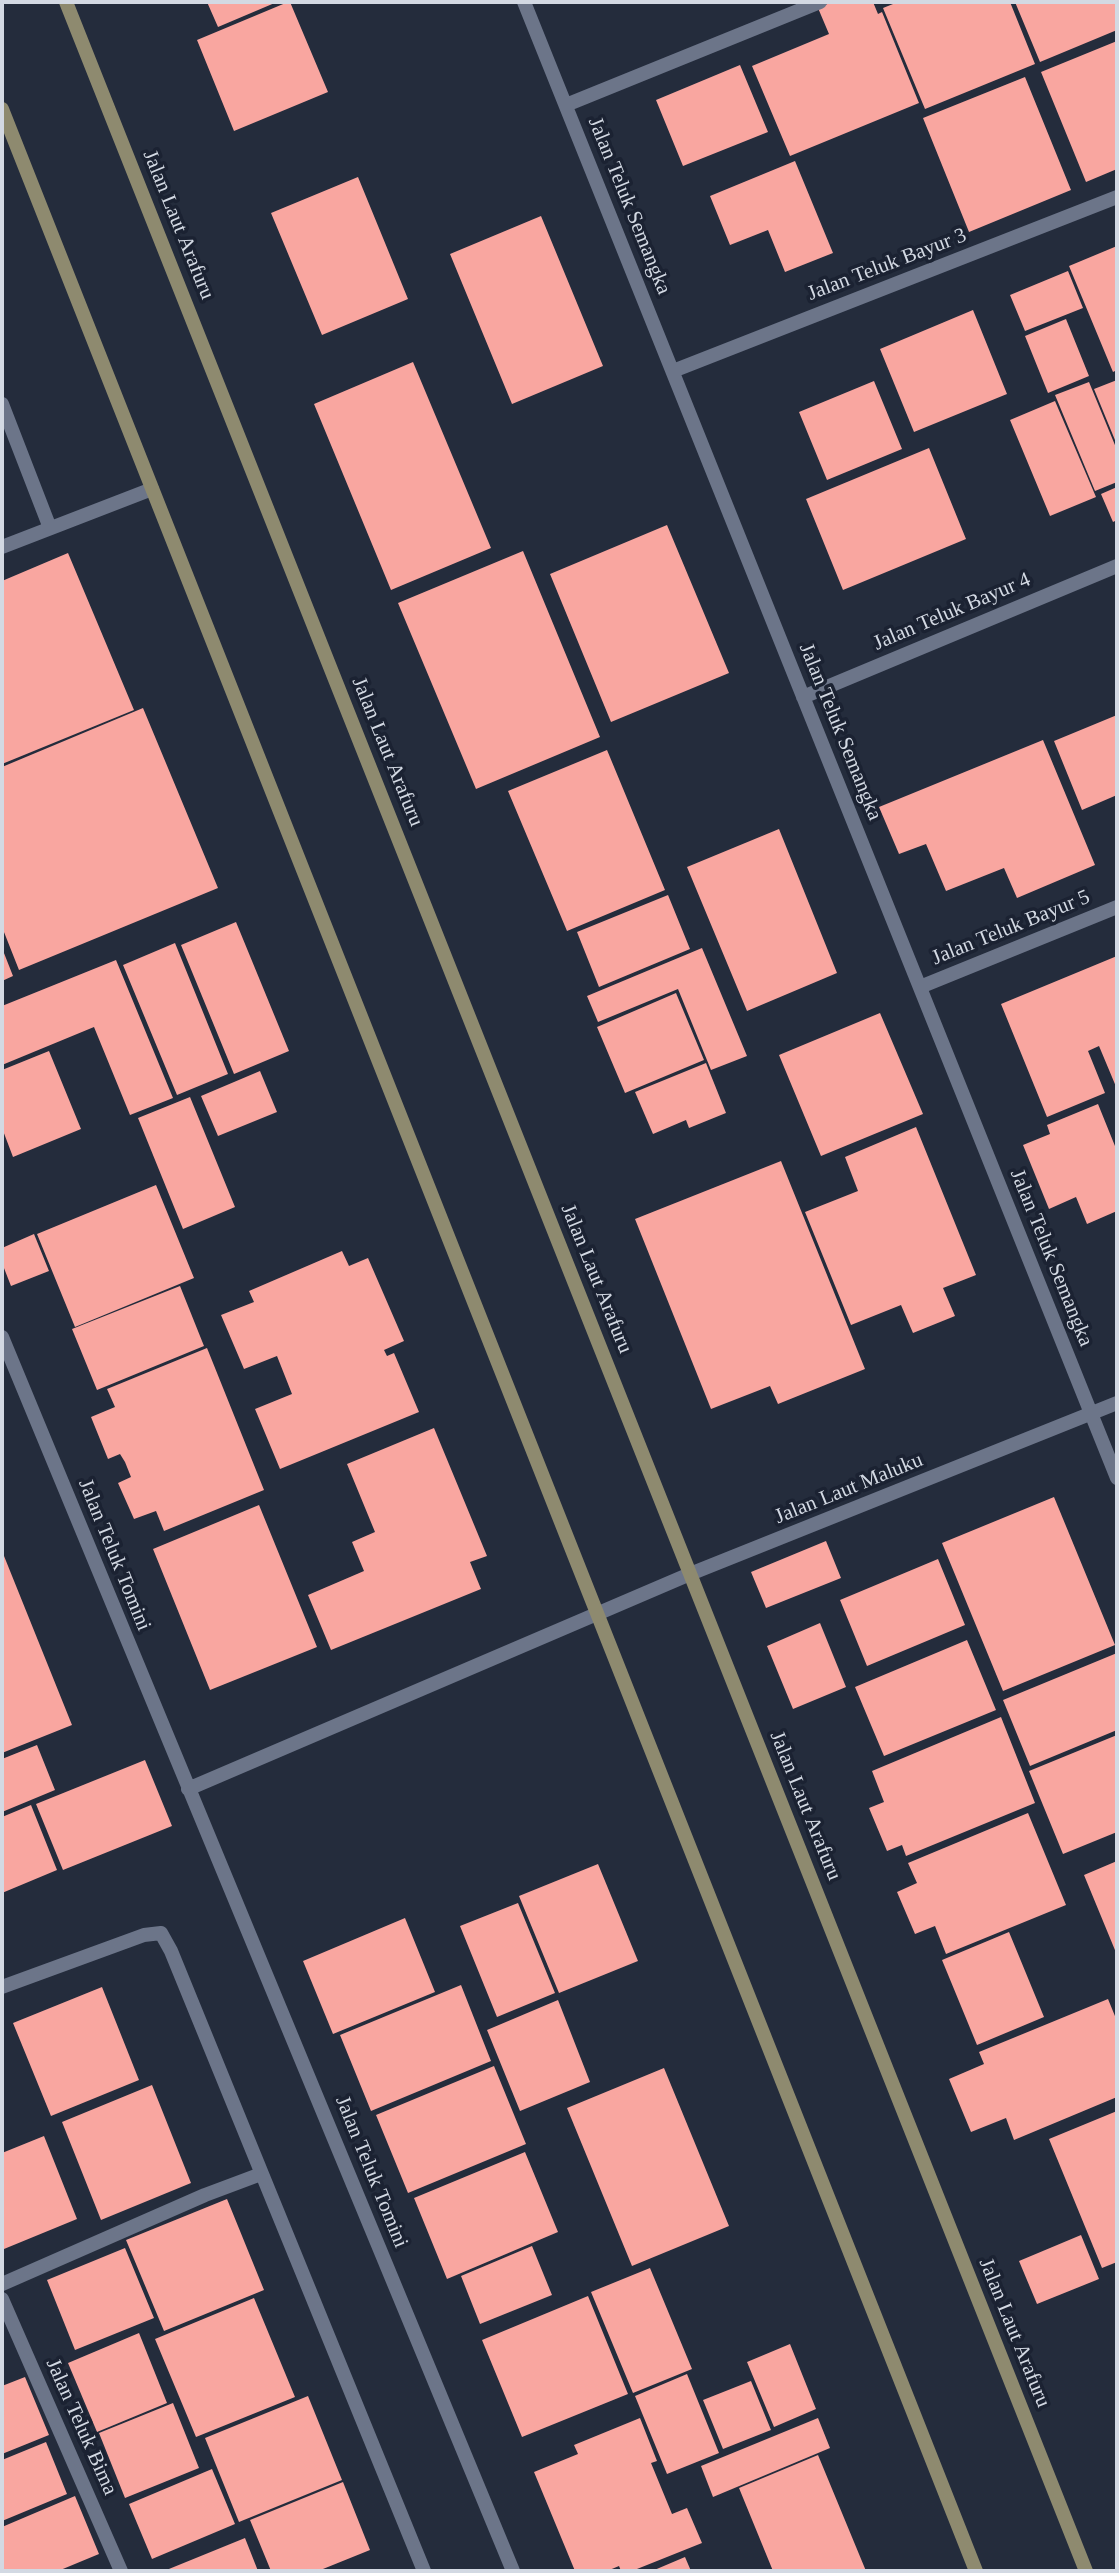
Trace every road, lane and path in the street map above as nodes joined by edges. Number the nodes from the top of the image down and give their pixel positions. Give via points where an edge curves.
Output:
1 (66, 2) edge
2 (524, 2) edge
3 (820, 2) edge
4 (566, 106) junction
5 (2, 109) edge
6 (1117, 197) edge
7 (673, 371) junction
8 (2, 404) edge
9 (152, 489) junction
10 (50, 528) junction
11 (2, 547) edge
12 (1117, 566) edge
13 (803, 697) junction
14 (1117, 907) edge
15 (920, 987) junction
16 (2, 1337) edge
17 (1117, 1403) edge
18 (1091, 1414) junction
19 (1117, 1478) edge
20 (690, 1574) junction
21 (597, 1615) junction
22 (188, 1790) junction
23 (2, 1987) edge
24 (261, 2174) junction
25 (2, 2284) edge
26 (2, 2299) edge
27 (121, 2571) edge
28 (424, 2571) edge
29 (513, 2571) edge
30 (976, 2571) edge
31 (1086, 2571) edge

1 - 20 street, Jalan Laut Arafuru
2 - 4 street, Jalan Teluk Semangka
3 - 4 street
4 - 7 street, Jalan Teluk Semangka
5 - 9 street
6 - 7 street, Jalan Teluk Bayur 3
7 - 13 street, Jalan Teluk Semangka
8 - 10 street
9 - 10 street
9 - 21 street
10 - 11 street
12 - 13 street, Jalan Teluk Bayur 4
13 - 15 street, Jalan Teluk Semangka
14 - 15 street, Jalan Teluk Bayur 5
15 - 18 street, Jalan Teluk Semangka
16 - 22 street, Jalan Teluk Tomini
17 - 18 street, Jalan Laut Maluku
18 - 19 street, Jalan Teluk Semangka
18 - 20 street, Jalan Laut Maluku
20 - 21 street, Jalan Laut Maluku
20 - 31 street, Jalan Laut Arafuru
21 - 22 street
21 - 30 street
22 - 29 street, Jalan Teluk Tomini
23 - 24 street via 144,1935 161,1933
24 - 25 street
24 - 28 street
26 - 27 street, Jalan Teluk Bima

